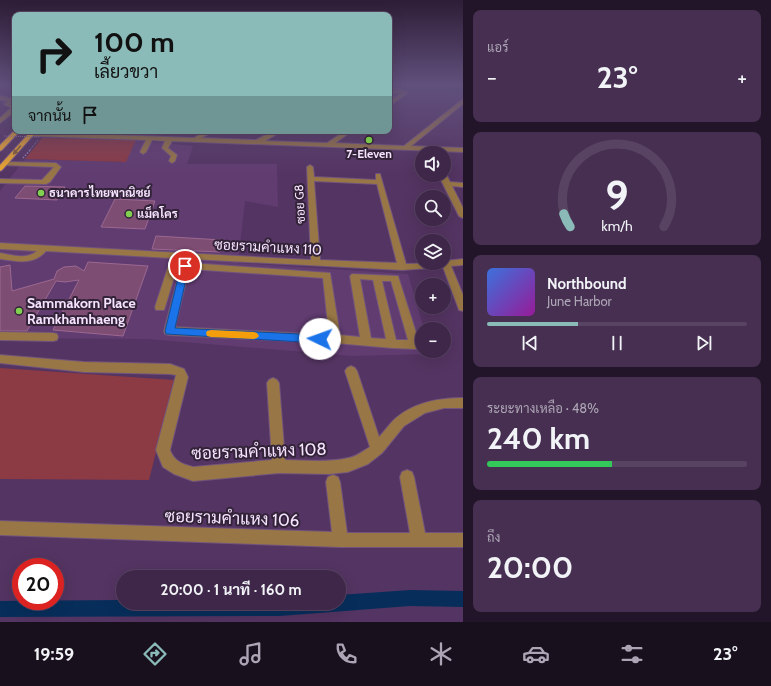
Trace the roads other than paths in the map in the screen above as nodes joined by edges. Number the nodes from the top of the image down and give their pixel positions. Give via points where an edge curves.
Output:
1 (446, 115) edge
2 (14, 134) edge
3 (30, 134) edge
4 (71, 134) edge
5 (172, 134) edge
6 (273, 134) edge
7 (344, 134) edge
8 (202, 135) joint
9 (150, 138) junction
10 (170, 138) junction
11 (182, 139) junction
12 (195, 139) junction
13 (258, 142) junction
14 (246, 144) junction
15 (328, 145) junction
16 (340, 148) junction
17 (405, 148) junction
18 (0, 149) edge
19 (463, 150) edge
20 (143, 152) dead end
21 (415, 153) edge
22 (451, 154) edge
23 (463, 155) edge
24 (172, 161) dead end
25 (2, 167) edge
26 (310, 167) dead end
27 (311, 179) junction
28 (0, 181) edge
29 (463, 185) edge
30 (463, 216) edge
31 (0, 246) edge
32 (43, 249) junction
33 (0, 256) edge
34 (176, 256) junction
35 (187, 262) junction
36 (316, 262) junction
37 (463, 262) edge
38 (451, 263) edge
39 (388, 266) junction
40 (415, 266) edge
41 (402, 267) junction
42 (448, 270) edge
43 (377, 277) junction
44 (391, 278) junction
45 (160, 307) dead end
46 (463, 307) edge
47 (0, 336) edge
48 (53, 337) dead end
49 (335, 340) junction
50 (366, 342) junction
51 (392, 344) junction
52 (0, 359) edge
53 (351, 371) dead end
54 (273, 383) dead end
55 (463, 403) edge
56 (377, 449) junction
57 (279, 466) junction
58 (407, 478) dead end
59 (333, 482) dead end
60 (0, 528) edge
61 (340, 540) junction
62 (420, 540) junction
63 (463, 540) edge

1 - 17 street
2 - 18 main road
3 -> 25 main road
4 - 9 street
5 - 8 street
6 - 13 street
7 - 15 street
8 - 12 street
9 - 10 street
9 - 20 street
10 - 11 street
10 - 24 street via 165,148 174,155
11 - 12 street
11 - 14 street via 193,143
12 - 14 street
13 - 14 street
13 - 15 street
14 - 16 street
15 - 16 street
16 - 17 street
16 - 21 street
17 - 19 street
22 - 23 street
25 - 28 street via 19,173
26 - 27 street, ซอย G8
27 - 36 street, ซอย G8
27 - 41 street via 378,178
29 - 30 street via 446,181
31 - 32 street, ซอยรามคำแหง 110
32 - 33 street via 38,256 27,260
32 - 34 street, ซอยรามคำแหง 110
34 - 35 street, ซอยรามคำแหง 110
34 - 45 street
35 - 36 street, ซอยรามคำแหง 110
35 - 49 street via 327,275
35 - 49 street via 169,331
36 - 39 street, ซอยรามคำแหง 110
37 - 38 street, ซอยรามคำแหง 110
39 - 41 street, ซอยรามคำแหง 110
39 - 44 street
40 - 41 street, ซอยรามคำแหง 110
42 - 46 street
43 - 44 street
43 - 50 street via 355,276
43 - 51 street
44 - 51 street via 396,278 415,345
47 - 48 street
49 - 50 street
50 - 51 street
52 - 57 street, ซอยรามคำแหง 108 via 84,367 176,370 182,377 164,450 168,462 194,474
53 - 56 street
54 - 57 street
55 - 56 street, ซอยรามคำแหง 108 via 444,403 422,408 400,422
56 - 57 street, ซอยรามคำแหง 108 via 348,465
58 - 62 street
59 - 61 street
60 - 61 street, ซอยรามคําแหง 106
61 - 62 street, ซอยรามคําแหง 106
62 - 63 street, ซอยรามคําแหง 106

